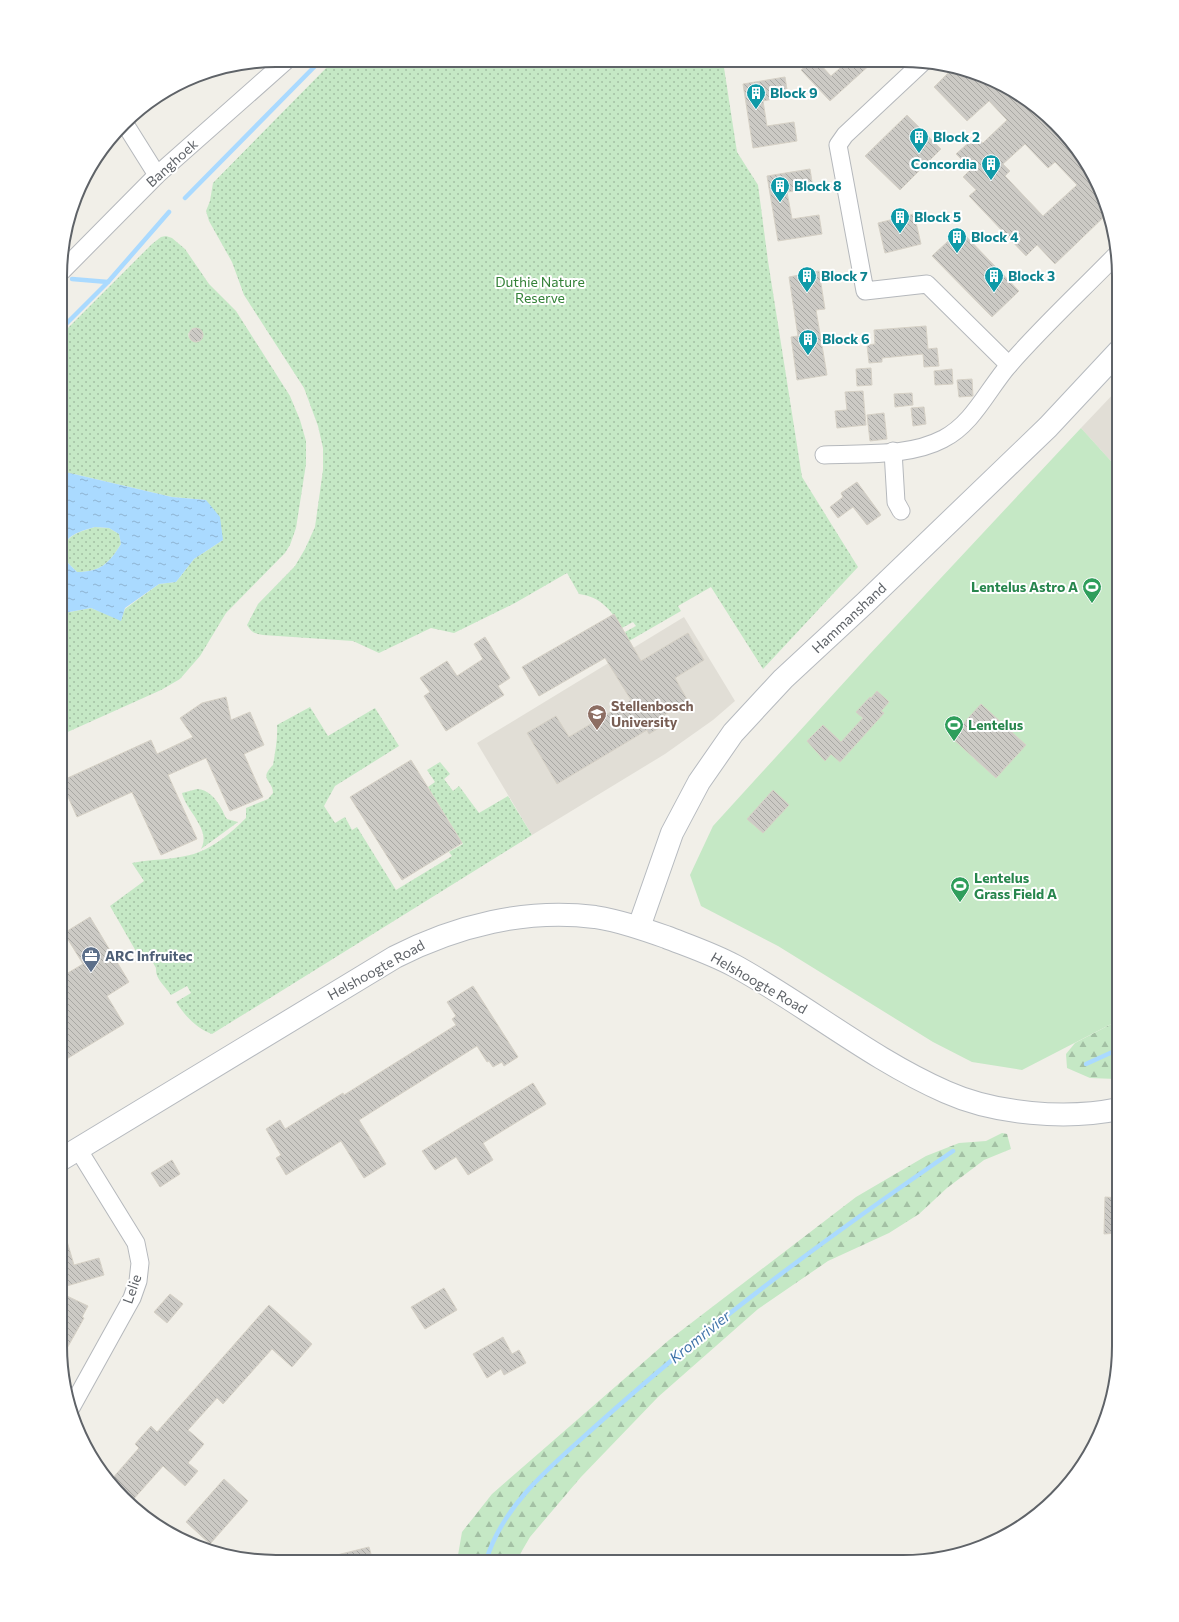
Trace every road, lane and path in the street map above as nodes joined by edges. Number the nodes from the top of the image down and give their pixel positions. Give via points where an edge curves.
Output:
1 (279, 67) edge
2 (917, 67) edge
3 (128, 128) edge
4 (157, 175) junction
5 (1112, 260) edge
6 (67, 266) edge
7 (1112, 358) edge
8 (1009, 365) junction
9 (893, 451) junction
10 (824, 455) dead end
11 (901, 511) dead end
12 (639, 927) junction
13 (1112, 1110) edge
14 (69, 1155) edge
15 (75, 1402) edge

1 - 4 street, Banghoek
2 - 8 street via 845,135 838,145 865,291 927,284
3 - 4 street
4 - 6 street, Banghoek
5 - 8 street
7 - 12 main road, Hammanshand via 1048,427 783,679 733,733 699,782 672,833
8 - 9 street via 959,428 944,439 921,447
9 - 10 street
9 - 11 street via 896,502
12 - 13 main road, Helshoogte Road via 692,946 734,965 898,1067 946,1093 1003,1109 1082,1114
12 - 14 main road, Helshoogte Road via 567,915 533,917 493,921 426,941 329,996
14 - 15 street, Lelie via 136,1243 140,1263 138,1281 132,1298

